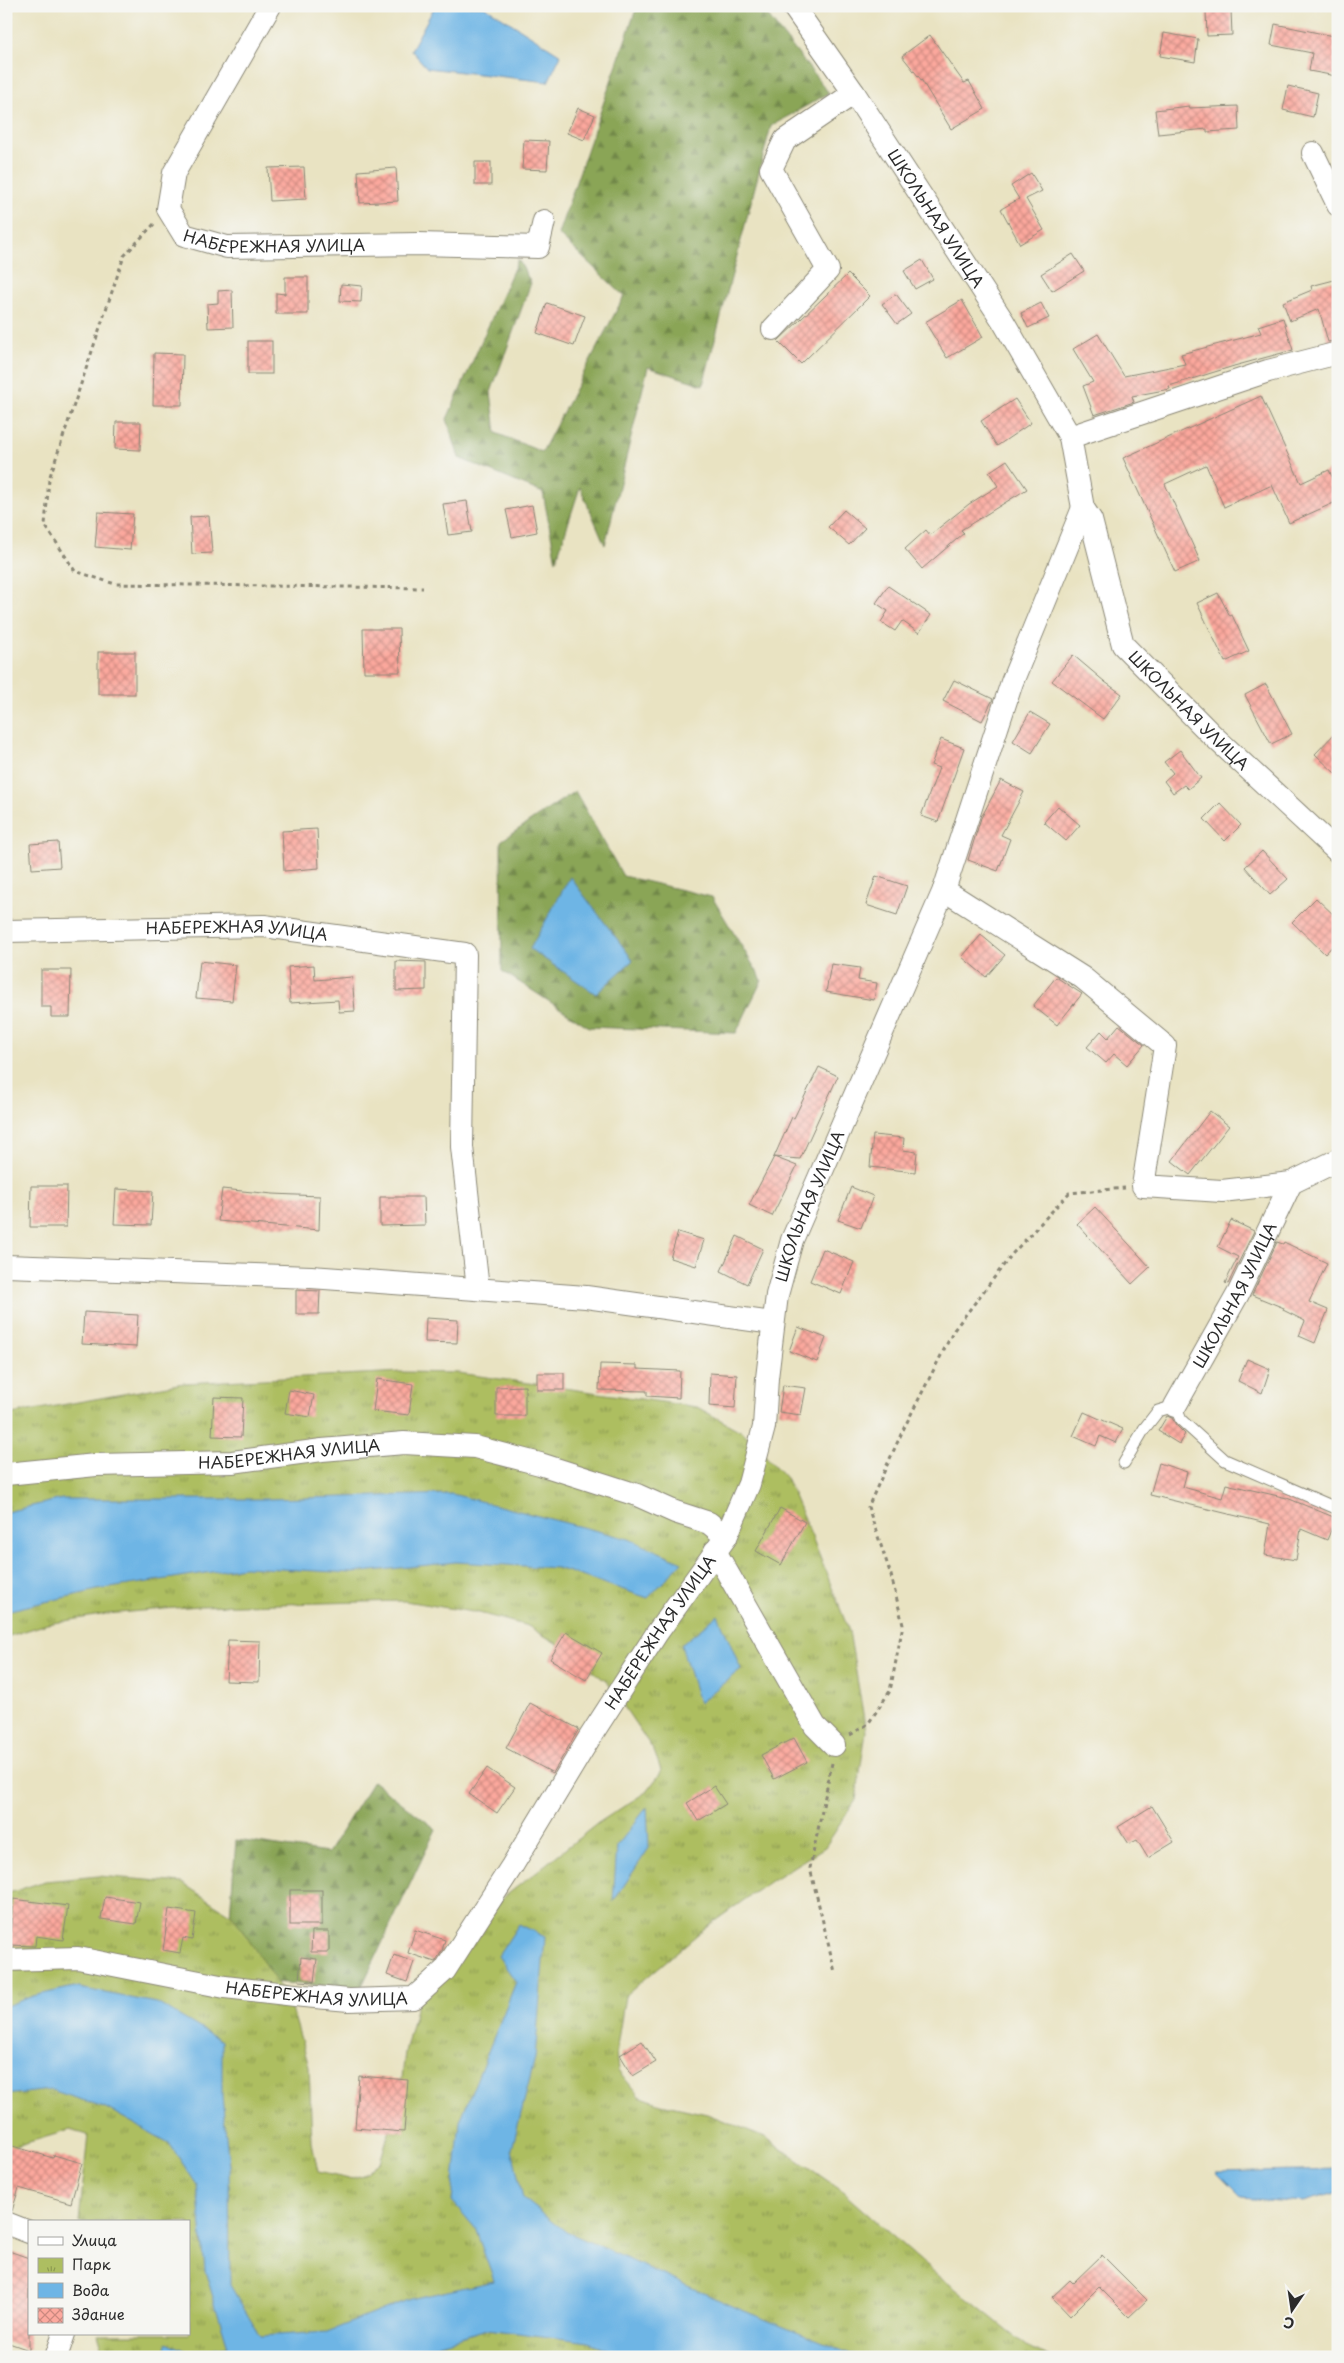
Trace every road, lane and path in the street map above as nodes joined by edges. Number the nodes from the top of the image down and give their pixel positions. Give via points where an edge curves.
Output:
1 (270, 6) edge
2 (793, 6) edge
3 (854, 93) junction
4 (1313, 152) dead end
5 (1338, 206) edge
6 (168, 209) junction
7 (544, 221) dead end
8 (773, 329) dead end
9 (1338, 353) edge
10 (1070, 437) junction
11 (1083, 508) junction
12 (423, 588) dead end
13 (1338, 852) edge
14 (944, 890) junction
15 (6, 931) edge
16 (1338, 1160) edge
17 (1291, 1183) junction
18 (1143, 1186) junction
19 (6, 1266) edge
20 (478, 1289) junction
21 (773, 1323) junction
22 (1175, 1406) junction
23 (1124, 1463) dead end
24 (6, 1474) edge
25 (1338, 1509) edge
26 (720, 1544) junction
27 (834, 1745) junction
28 (6, 1960) edge
29 (835, 1972) dead end
30 (6, 2224) edge
31 (28, 2232) edge
32 (63, 2336) edge
33 (56, 2357) edge

1 - 6 street, НАБЕРЕЖНАЯ УЛИЦА via 174,173
2 - 3 street, ШКОЛЬНАЯ УЛИЦА
3 - 8 street via 785,140 771,169 828,270
3 - 10 street, ШКОЛЬНАЯ УЛИЦА via 1003,321
4 - 5 street
6 - 7 street, НАБЕРЕЖНАЯ УЛИЦА via 184,235 227,247 418,244 538,247
6 - 12 path via 124,256 49,479 45,525 74,571 115,584
9 - 10 street via 1268,371
10 - 11 street, ШКОЛЬНАЯ УЛИЦА
11 - 13 street, ШКОЛЬНАЯ УЛИЦА via 1091,520 1123,645 1210,733
11 - 14 street, ШКОЛЬНАЯ УЛИЦА via 1012,682
14 - 18 street via 1083,978 1165,1046
14 - 21 street, ШКОЛЬНАЯ УЛИЦА via 792,1240
15 - 20 street, НАБЕРЕЖНАЯ УЛИЦА via 264,926 466,954 462,1147
16 - 17 street
17 - 18 street via 1222,1191
17 - 22 street, ШКОЛЬНАЯ УЛИЦА via 1238,1294
18 - 27 path via 1069,1192 1013,1253 954,1330 902,1430 868,1507 891,1575 903,1625 890,1691 868,1724
19 - 20 street via 311,1277
20 - 21 street via 586,1297
21 - 26 street, ШКОЛЬНАЯ УЛИЦА via 764,1427 749,1484
22 - 23 lane via 1158,1411
22 - 25 lane via 1181,1420 1225,1460
24 - 26 street, НАБЕРЕЖНАЯ УЛИЦА via 96,1465 232,1462 404,1443 475,1446 637,1495 675,1512 709,1522
26 - 27 street via 814,1726
26 - 28 street, НАБЕРЕЖНАЯ УЛИЦА via 595,1729 445,1970 414,1998 348,2000 226,1987 78,1958
27 - 29 path via 810,1868
30 - 31 street
32 - 33 street

